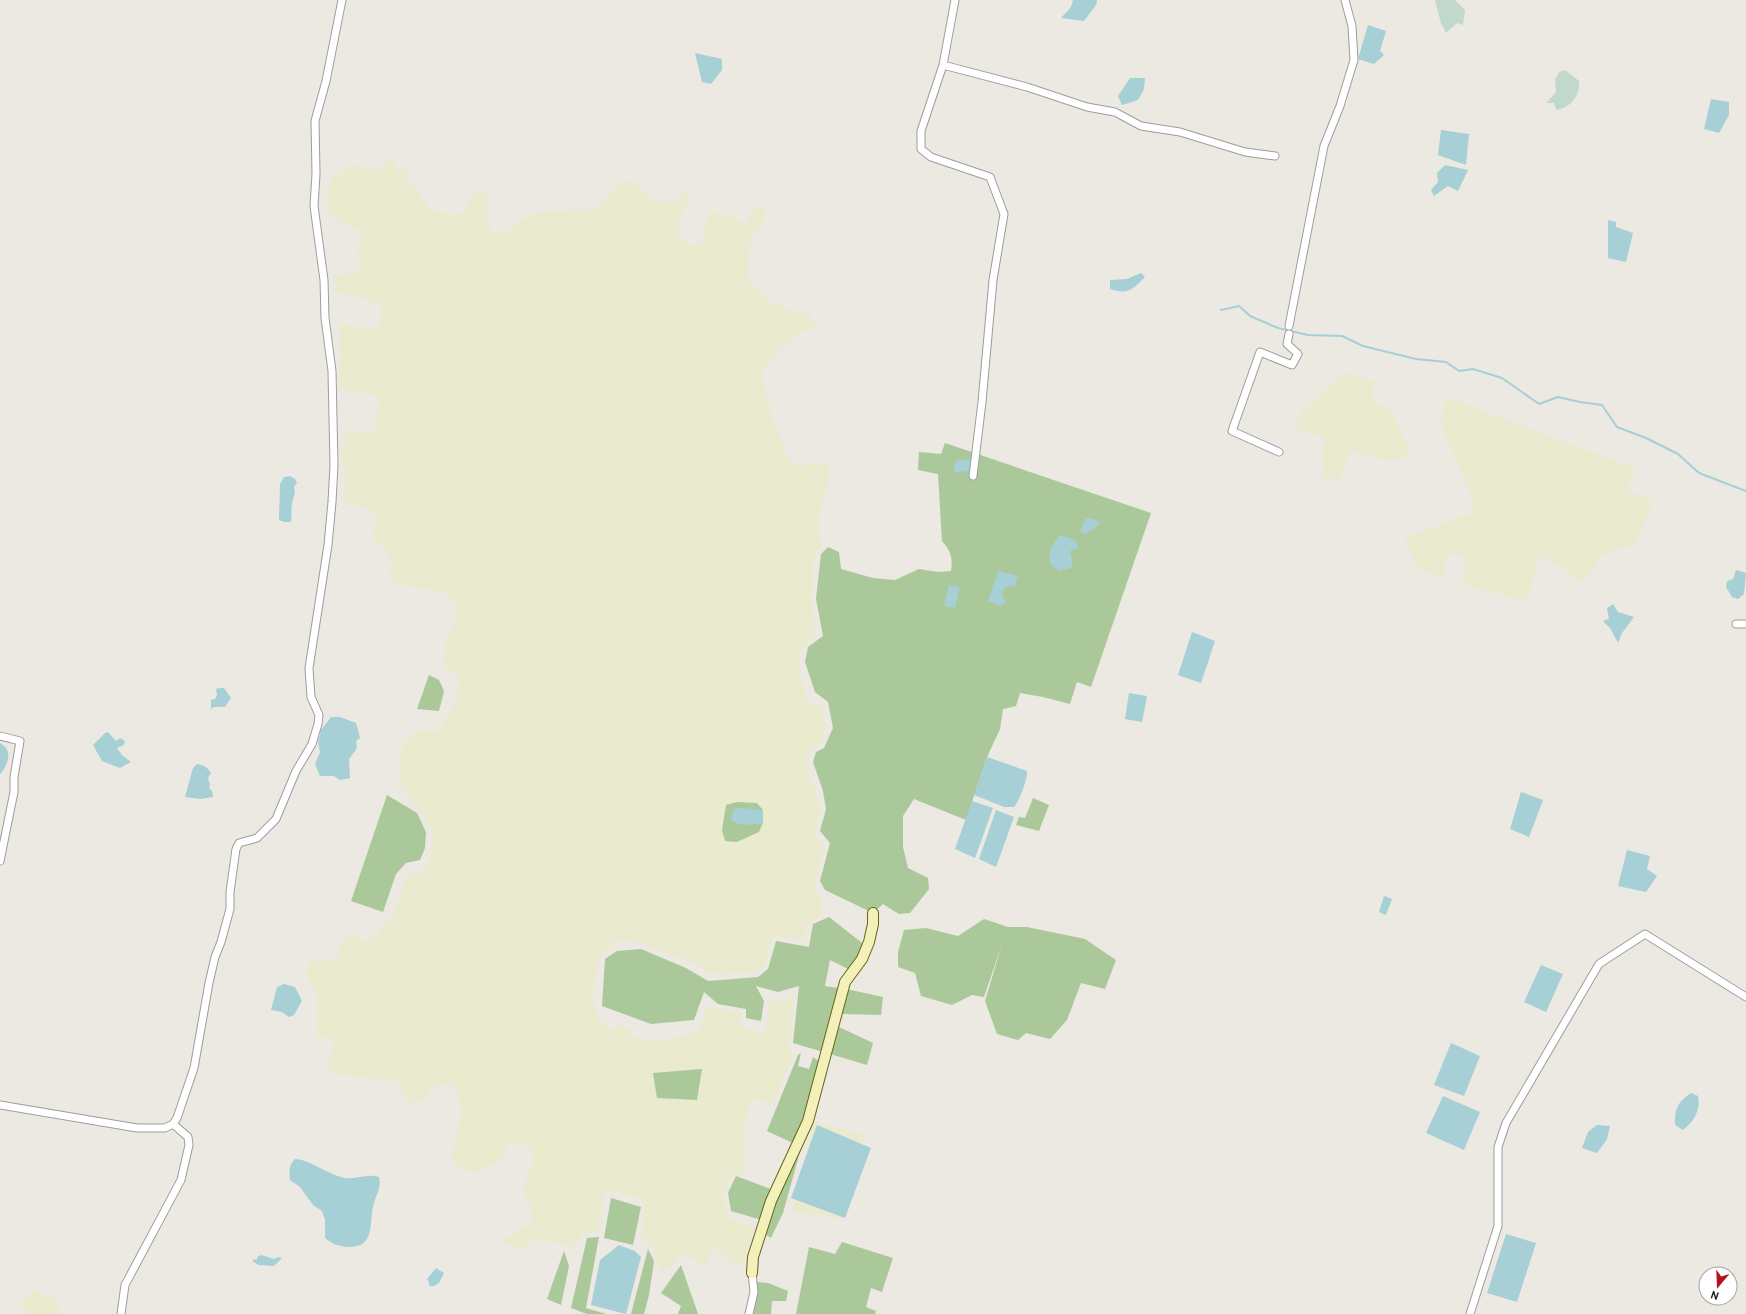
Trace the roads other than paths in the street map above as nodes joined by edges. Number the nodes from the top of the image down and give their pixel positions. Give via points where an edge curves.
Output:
1 (342, 0) edge
2 (955, 0) edge
3 (1345, 0) edge
4 (943, 65) junction
5 (1275, 156) dead end
6 (1289, 326) dead end
7 (1289, 334) dead end
8 (1279, 452) dead end
9 (973, 476) dead end
10 (1736, 624) dead end
11 (1746, 624) edge
12 (0, 736) edge
13 (0, 861) edge
14 (873, 913) dead end
15 (1746, 997) edge
16 (0, 1105) edge
17 (173, 1124) junction
18 (752, 1273) joint
19 (121, 1314) edge
20 (749, 1314) edge
21 (1470, 1314) edge

1 - 17 street via 316,121 314,206 332,371 334,465 328,545 309,668 311,697 319,715 318,724 312,744 296,771 276,820 257,838 239,842 236,849 230,909 209,983 194,1068
2 - 4 street
3 - 6 street via 1352,26 1354,60 1324,146
4 - 5 street via 1027,87 1087,107 1116,112 1141,126 1180,132 1245,152
4 - 9 street via 921,131 921,149 931,157 990,177 1004,214 993,280
7 - 8 street via 1287,344 1298,354 1292,366 1260,352 1232,431
10 - 11 street
12 - 13 street via 20,740 14,792
14 - 18 street via 869,942 862,959 845,982 808,1121 771,1201 753,1258
15 - 21 street via 1646,934 1599,964 1506,1123 1498,1147 1498,1226
16 - 17 street via 137,1128 165,1128
17 - 19 street via 188,1137 189,1145 181,1180 125,1286
18 - 20 street via 754,1292

